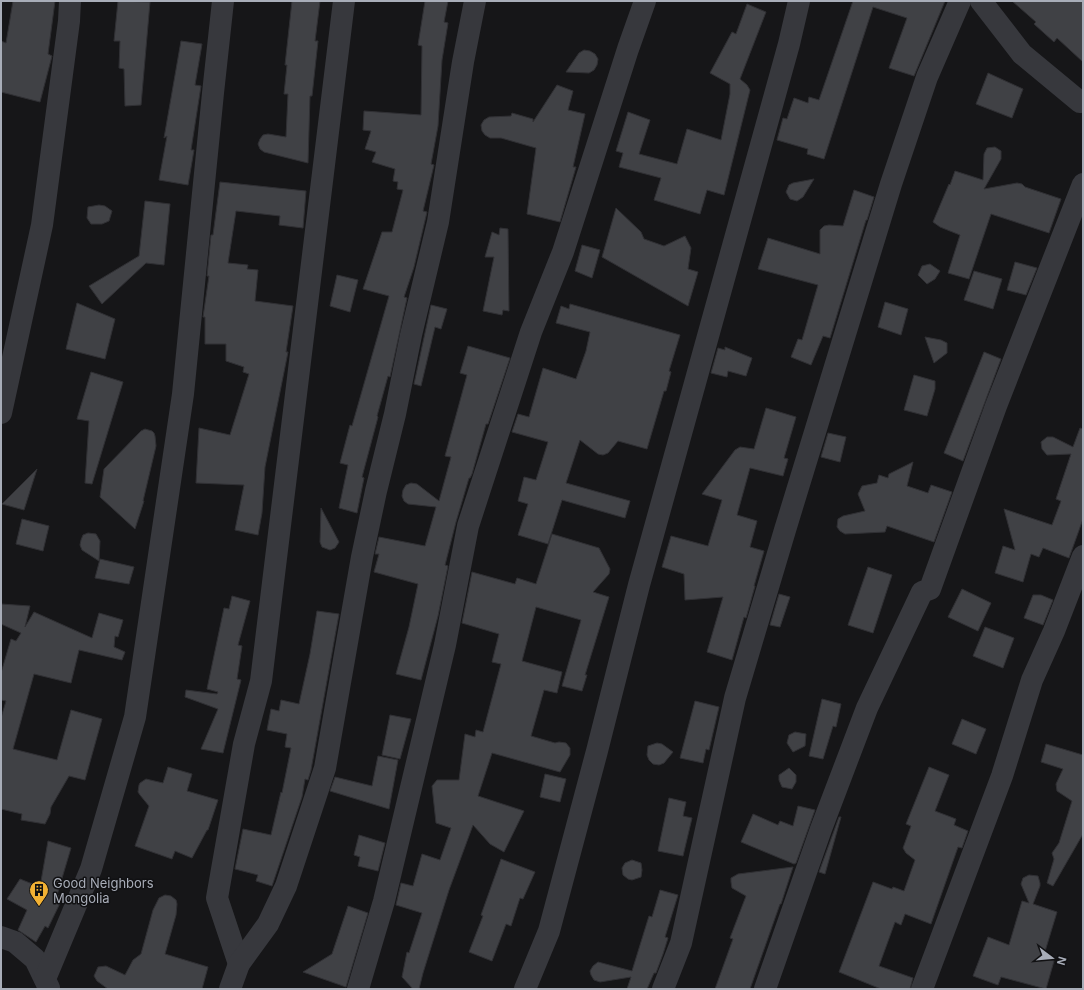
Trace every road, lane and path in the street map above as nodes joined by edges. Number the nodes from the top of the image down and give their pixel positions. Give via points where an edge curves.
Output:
1 (70, 1) edge
2 (223, 1) edge
3 (344, 1) edge
4 (475, 1) edge
5 (646, 1) edge
6 (799, 1) edge
7 (960, 1) edge
8 (981, 1) edge
9 (1080, 102) dead end
10 (1083, 184) edge
11 (1, 413) edge
12 (1083, 556) edge
13 (1, 937) edge
14 (239, 964) junction
15 (47, 984) edge
16 (230, 989) edge
17 (358, 989) edge
18 (525, 989) edge
19 (663, 989) edge
20 (765, 989) edge
21 (922, 989) edge

1 - 11 street via 42,225
2 - 15 street via 183,394 135,717 91,869
3 - 14 street via 261,681 244,744 217,898
4 - 14 street via 438,222 362,556 325,768 286,886 268,924
5 - 17 street via 628,49 563,252 531,332 468,526 445,645 388,886
6 - 18 street via 639,585 598,751 549,931
7 - 19 street via 927,77 891,184 783,538 735,698 681,943
8 - 9 street via 1022,54
10 - 20 street via 996,406 930,589 922,592 867,708
12 - 21 street via 1032,680 1002,776
13 - 15 street via 15,942 35,959
14 - 16 street

